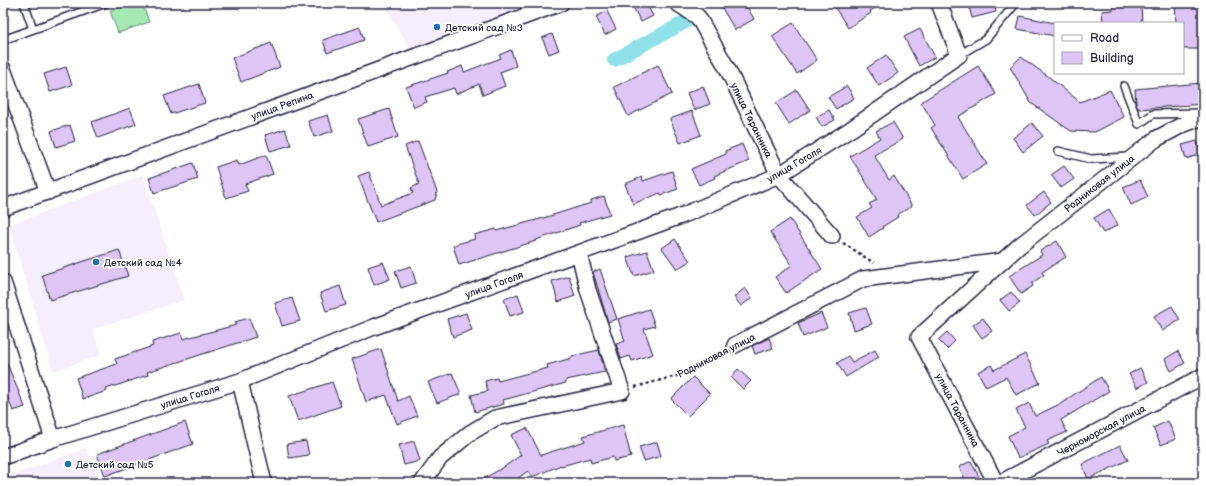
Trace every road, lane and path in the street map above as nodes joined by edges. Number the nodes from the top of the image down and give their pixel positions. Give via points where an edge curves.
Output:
1 (24, 3) edge
2 (106, 3) edge
3 (561, 3) edge
4 (677, 3) edge
5 (939, 3) edge
6 (1016, 3) edge
7 (94, 5) edge
8 (33, 29) junction
9 (3, 40) edge
10 (959, 56) junction
11 (3, 69) edge
12 (1124, 86) dead end
13 (1203, 113) edge
14 (1203, 117) edge
15 (1058, 151) dead end
16 (1134, 156) junction
17 (779, 175) junction
18 (48, 192) junction
19 (3, 208) edge
20 (832, 236) joint
21 (579, 253) junction
22 (1003, 260) junction
23 (892, 275) junction
24 (3, 282) edge
25 (919, 337) joint
26 (735, 345) joint
27 (1203, 376) edge
28 (240, 381) junction
29 (622, 391) junction
30 (53, 439) junction
31 (3, 458) edge
32 (264, 483) edge
33 (422, 483) edge
34 (996, 483) edge
35 (1000, 483) edge

1 - 8 lane
2 - 7 lane
3 - 18 street, улица Репина
4 - 17 street, улица Таранника via 698,17 727,68
5 - 10 street
6 - 10 lane via 986,39
7 - 8 lane
8 - 9 lane
10 - 17 street, улица Гоголя
11 - 18 street
12 - 13 lane via 1139,124 1152,114
14 - 16 street, Родниковая улица via 1156,139
15 - 16 lane via 1092,160
16 - 22 street, Родниковая улица
17 - 20 street, улица Таранника
17 - 21 street, улица Гоголя via 681,216
18 - 19 street, улица Репина
20 - 23 path
21 - 28 street, улица Гоголя via 374,327
21 - 29 street via 588,290
22 - 23 street, Родниковая улица
22 - 25 street, Родниковая улица
23 - 26 street, Родниковая улица via 863,279
24 - 30 street
25 - 34 street, улица Таранника
26 - 29 path, Родниковая улица via 680,375
27 - 35 street, Черноморская улица
28 - 30 street, улица Гоголя
28 - 32 street
29 - 33 street via 495,418 470,433 440,458
30 - 31 street, улица Гоголя

